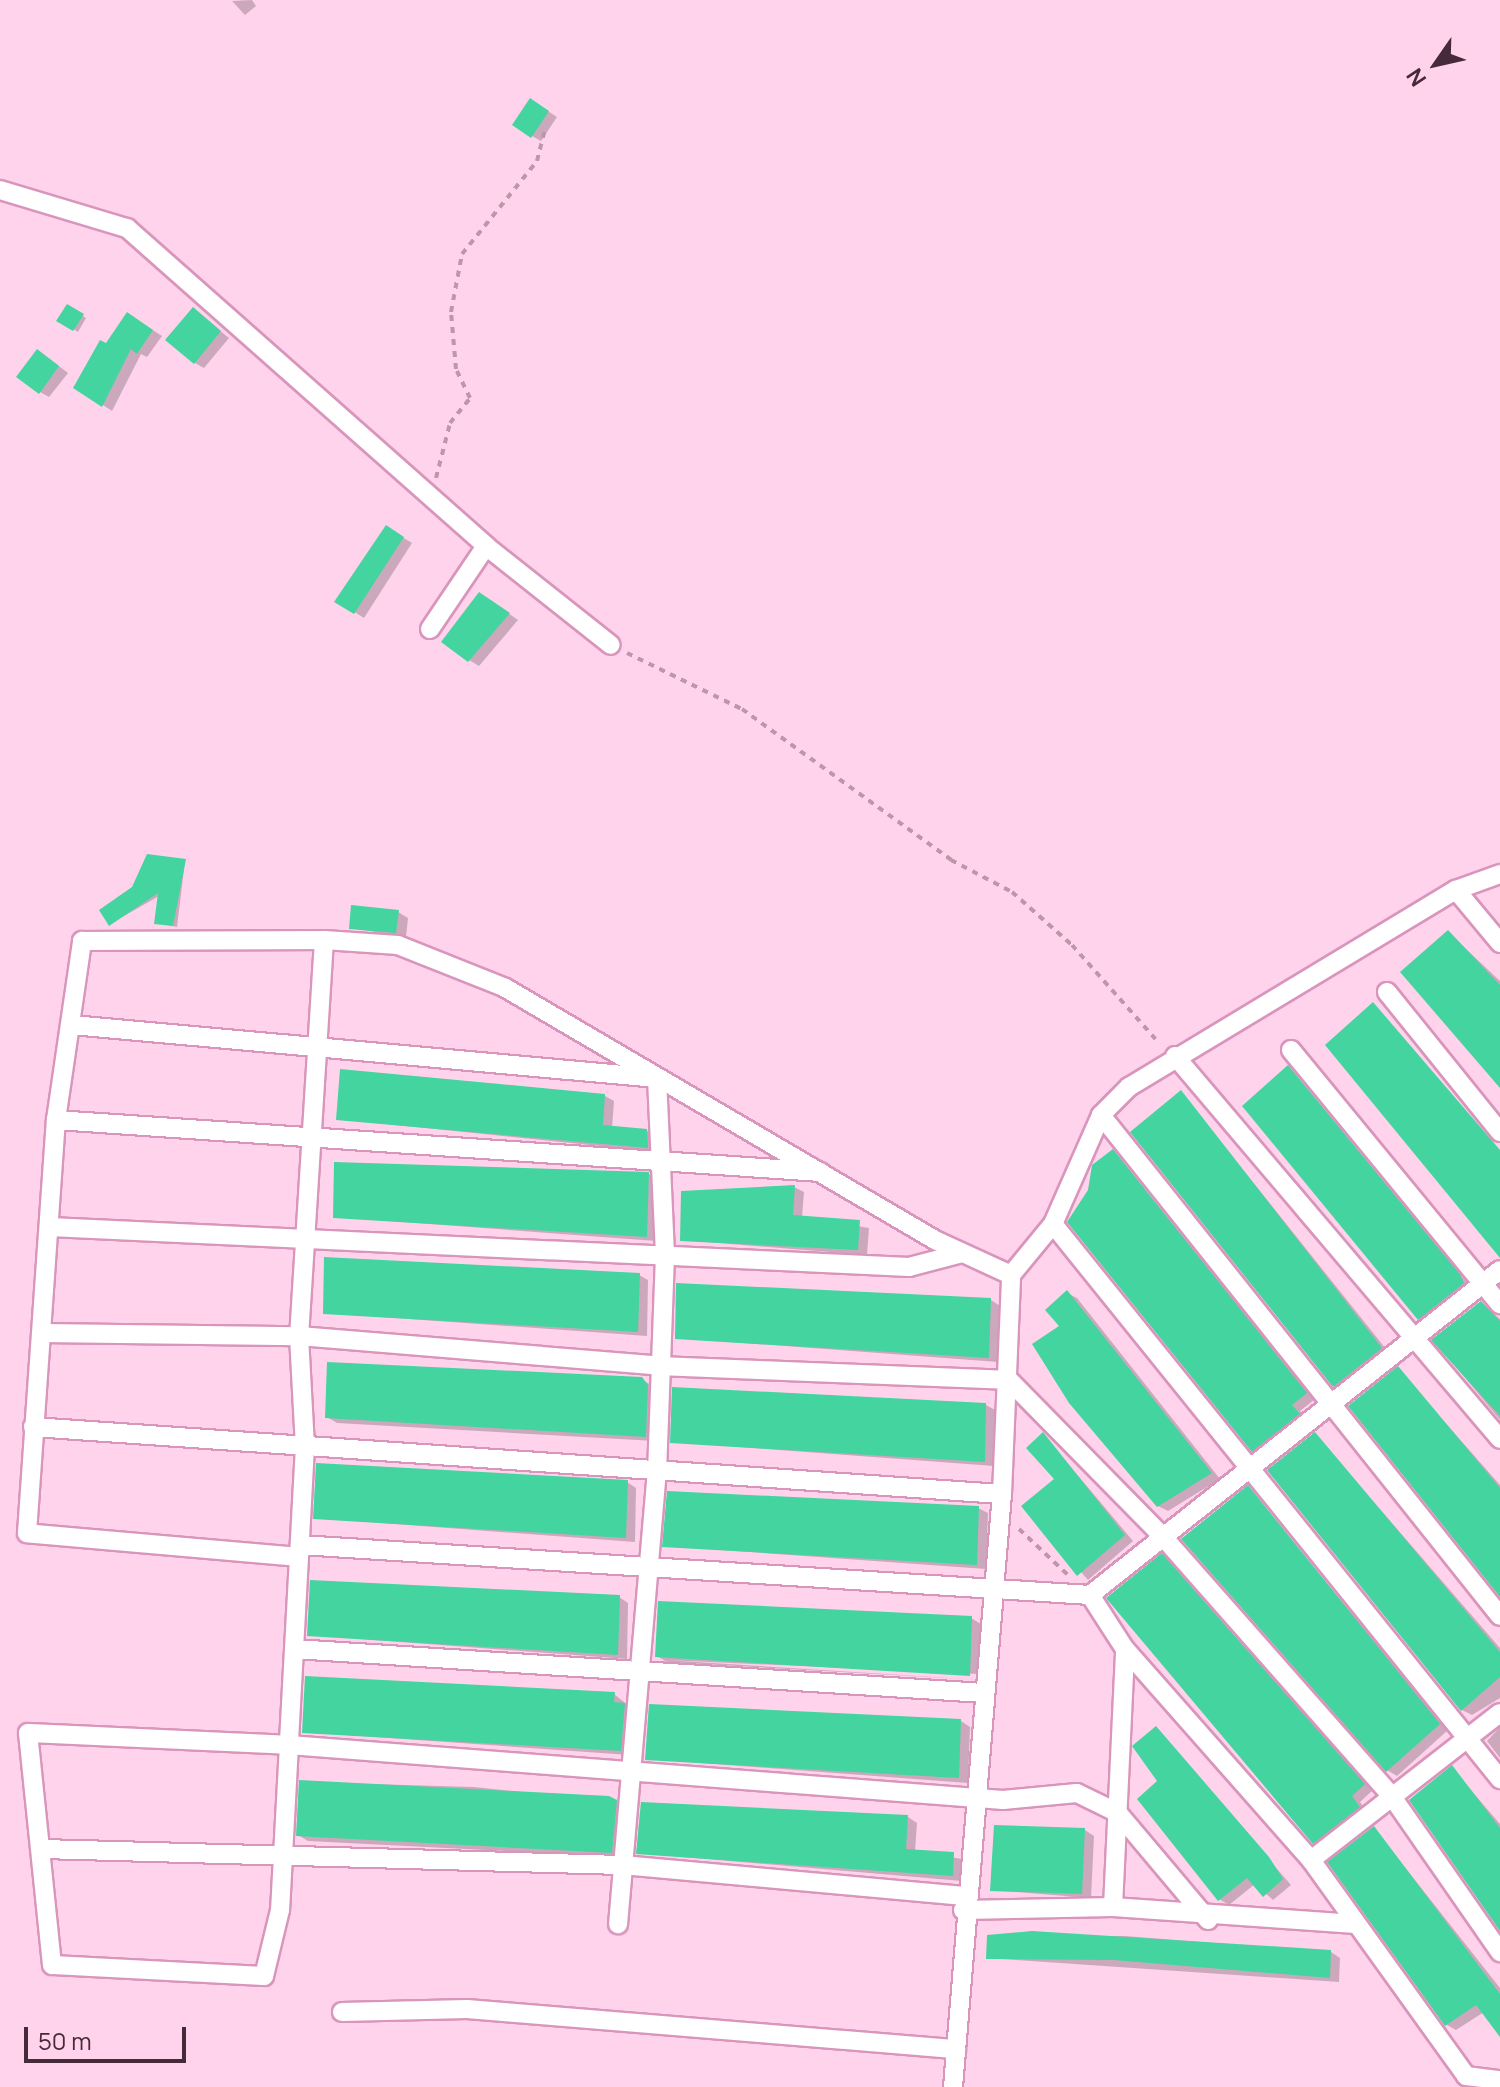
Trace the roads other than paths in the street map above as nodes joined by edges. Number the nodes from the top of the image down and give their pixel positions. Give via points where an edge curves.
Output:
1 (0, 190) edge
2 (486, 546) junction
3 (430, 629) dead end
4 (611, 645) road end
5 (1500, 874) edge
6 (1456, 890) junction
7 (324, 940) junction
8 (1500, 943) edge
9 (1387, 992) dead end
10 (72, 1025) junction
11 (317, 1046) junction
12 (1291, 1050) dead end
13 (1175, 1056) junction
14 (657, 1078) junction
15 (1101, 1115) junction
16 (56, 1120) junction
17 (1500, 1132) edge
18 (312, 1134) junction
19 (660, 1160) junction
20 (828, 1173) junction
21 (1053, 1224) junction
22 (50, 1227) junction
23 (305, 1239) junction
24 (959, 1254) junction
25 (665, 1255) junction
26 (1500, 1270) edge
27 (1011, 1275) junction
28 (1483, 1284) junction
29 (1500, 1304) edge
30 (42, 1333) junction
31 (299, 1336) junction
32 (1415, 1336) junction
33 (661, 1366) junction
34 (1009, 1380) junction
35 (1329, 1404) junction
36 (33, 1427) junction
37 (1500, 1439) edge
38 (305, 1446) junction
39 (1252, 1467) junction
40 (657, 1470) junction
41 (1001, 1503) junction
42 (1165, 1539) junction
43 (299, 1551) junction
44 (647, 1572) junction
45 (993, 1594) junction
46 (1090, 1595) junction
47 (1500, 1616) edge
48 (294, 1649) junction
49 (1125, 1649) junction
50 (640, 1676) junction
51 (983, 1693) junction
52 (1500, 1713) edge
53 (1468, 1739) junction
54 (289, 1745) junction
55 (631, 1772) junction
56 (1500, 1779) edge
57 (974, 1797) junction
58 (1393, 1798) junction
59 (1118, 1813) junction
60 (42, 1849) junction
61 (283, 1854) junction
62 (1311, 1860) junction
63 (623, 1865) junction
64 (964, 1903) junction
65 (1113, 1907) junction
66 (1208, 1920) junction
67 (618, 1924) dead end
68 (1355, 1924) junction
69 (1500, 1952) edge
70 (342, 2012) dead end
71 (956, 2049) junction
72 (1500, 2080) edge
73 (953, 2087) edge

1 - 2 street via 127,228
2 - 3 street
2 - 4 street
5 - 6 street
6 - 8 street
6 - 13 street
7 - 10 street via 82,941
7 - 11 street
7 - 14 street via 398,945 506,988
9 - 17 street
10 - 11 street
10 - 16 street
11 - 14 street
11 - 18 street
12 - 28 street
13 - 15 street
13 - 32 street
14 - 19 street
14 - 20 street
15 - 21 street
15 - 35 street
16 - 18 street
16 - 22 street
18 - 19 street
18 - 23 street
19 - 20 street
19 - 25 street
20 - 24 street
21 - 27 street
21 - 39 street
22 - 23 street
22 - 30 street
23 - 25 street
23 - 31 street
24 - 25 street via 917,1268
24 - 27 street
25 - 33 street
26 - 28 street
27 - 34 street
28 - 29 street
28 - 32 street
30 - 31 street
30 - 36 street
31 - 33 street
31 - 38 street
32 - 35 street
32 - 37 street
33 - 34 street
33 - 40 street
34 - 41 street
34 - 42 street
35 - 39 street
35 - 47 street
36 - 38 street
36 - 43 street via 27,1533
38 - 40 street
38 - 43 street
39 - 42 street
39 - 53 street
40 - 41 street
40 - 44 street
41 - 45 street
42 - 46 street
42 - 58 street
43 - 44 street
43 - 48 street
44 - 45 street
44 - 50 street
45 - 46 street
45 - 51 street
46 - 49 street
48 - 50 street
48 - 54 street
49 - 59 street
49 - 62 street
50 - 51 street
50 - 55 street
51 - 57 street
52 - 53 street
53 - 56 street
53 - 58 street
54 - 55 street
54 - 60 street via 28,1733
54 - 61 street
55 - 57 street
55 - 63 street
57 - 59 street via 1077,1793
57 - 64 street
58 - 62 street
58 - 69 street
59 - 65 street
59 - 66 street
60 - 61 street
60 - 61 street via 52,1965 264,1976
61 - 63 street
62 - 68 street
63 - 64 street
63 - 67 street
64 - 65 street
64 - 71 street
65 - 66 street
66 - 68 street
68 - 72 street via 1466,2076
70 - 71 street via 467,2009
71 - 73 street

